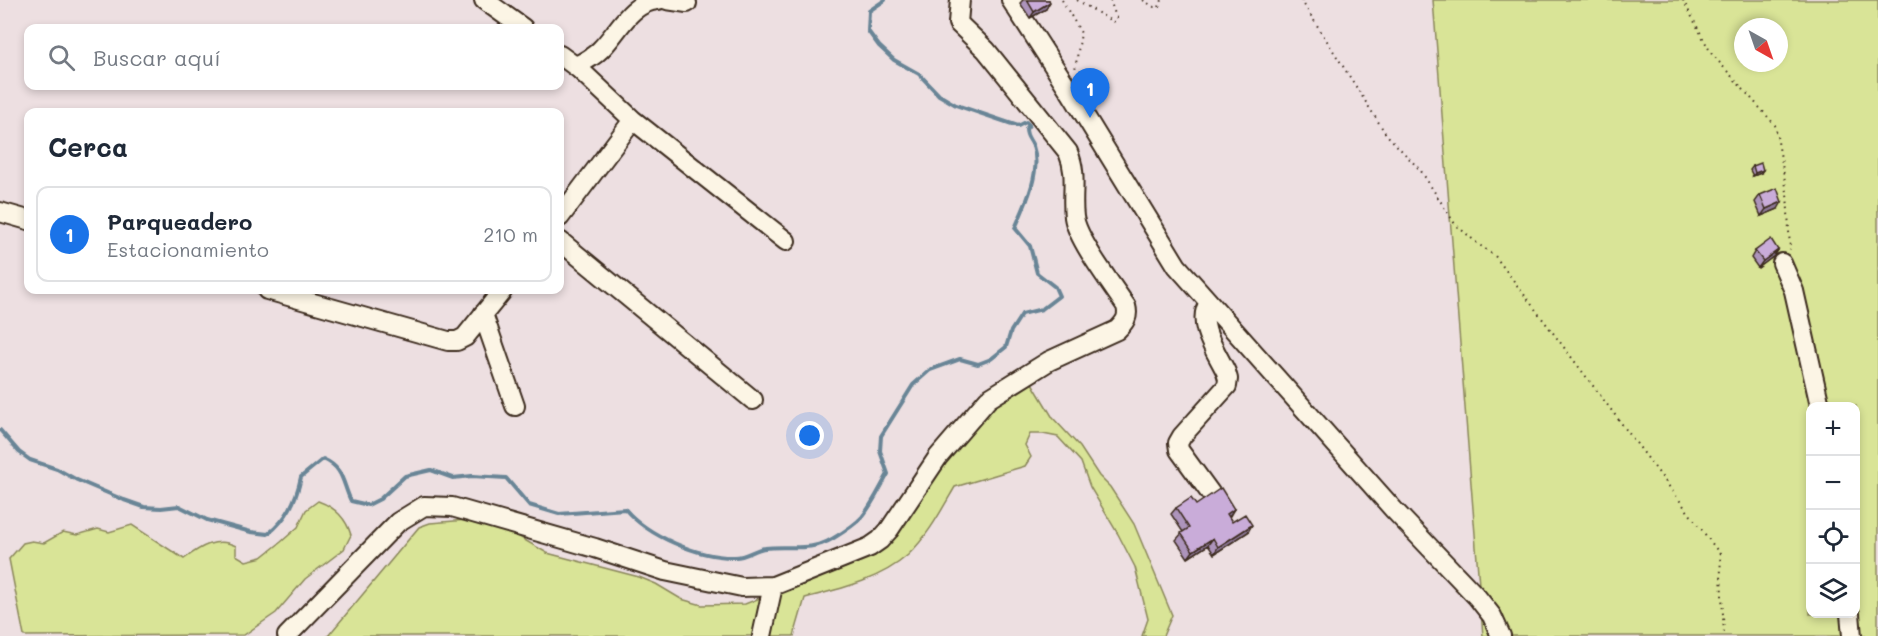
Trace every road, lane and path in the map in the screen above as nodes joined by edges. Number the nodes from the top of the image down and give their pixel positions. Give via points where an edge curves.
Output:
1 (484, 0) edge
2 (658, 0) edge
3 (667, 0) edge
4 (960, 0) edge
5 (1011, 0) edge
6 (1062, 0) edge
7 (1077, 0) edge
8 (1110, 0) edge
9 (1143, 0) edge
10 (1162, 0) edge
11 (1301, 0) edge
12 (1683, 0) edge
13 (687, 3) dead end
14 (517, 24) edge
15 (564, 58) edge
16 (576, 66) junction
17 (1071, 93) junction
18 (633, 120) junction
19 (0, 212) edge
20 (564, 213) edge
21 (24, 219) edge
22 (786, 241) dead end
23 (564, 244) edge
24 (1782, 263) dead end
25 (1791, 282) junction
26 (281, 294) edge
27 (499, 294) edge
28 (1209, 303) junction
29 (483, 314) junction
30 (753, 400) dead end
31 (1819, 402) edge
32 (515, 406) dead end
33 (1211, 495) edge
34 (773, 586) junction
35 (1850, 618) edge
36 (287, 636) edge
37 (762, 636) edge
38 (1501, 636) edge
39 (1724, 636) edge
40 (1852, 636) edge

1 - 14 street
2 - 16 street via 640,6 600,50
3 - 13 street
4 - 34 street via 958,23 986,50 1068,152 1074,166 1074,216 1078,231 1128,314 1117,330 1049,361 988,399 938,457 880,540
5 - 17 street
6 - 17 path via 1081,33
7 - 8 path via 1109,21 1116,21
9 - 10 path via 1154,7 1160,7
11 - 39 path via 1386,134 1421,171 1455,224 1495,256 1720,554
12 - 25 path via 1711,53 1774,125 1787,192
15 - 16 street
16 - 18 street
17 - 28 street via 1177,266
18 - 20 street
18 - 22 street
19 - 21 street
23 - 30 street
24 - 25 street
25 - 31 street
26 - 29 street via 448,341 465,338
27 - 29 street
28 - 33 street via 1205,327 1226,372 1227,386 1178,443
28 - 38 street via 1477,597
29 - 32 street
34 - 36 street via 742,587 665,571 452,507 424,506 398,522
34 - 37 street
35 - 40 street

